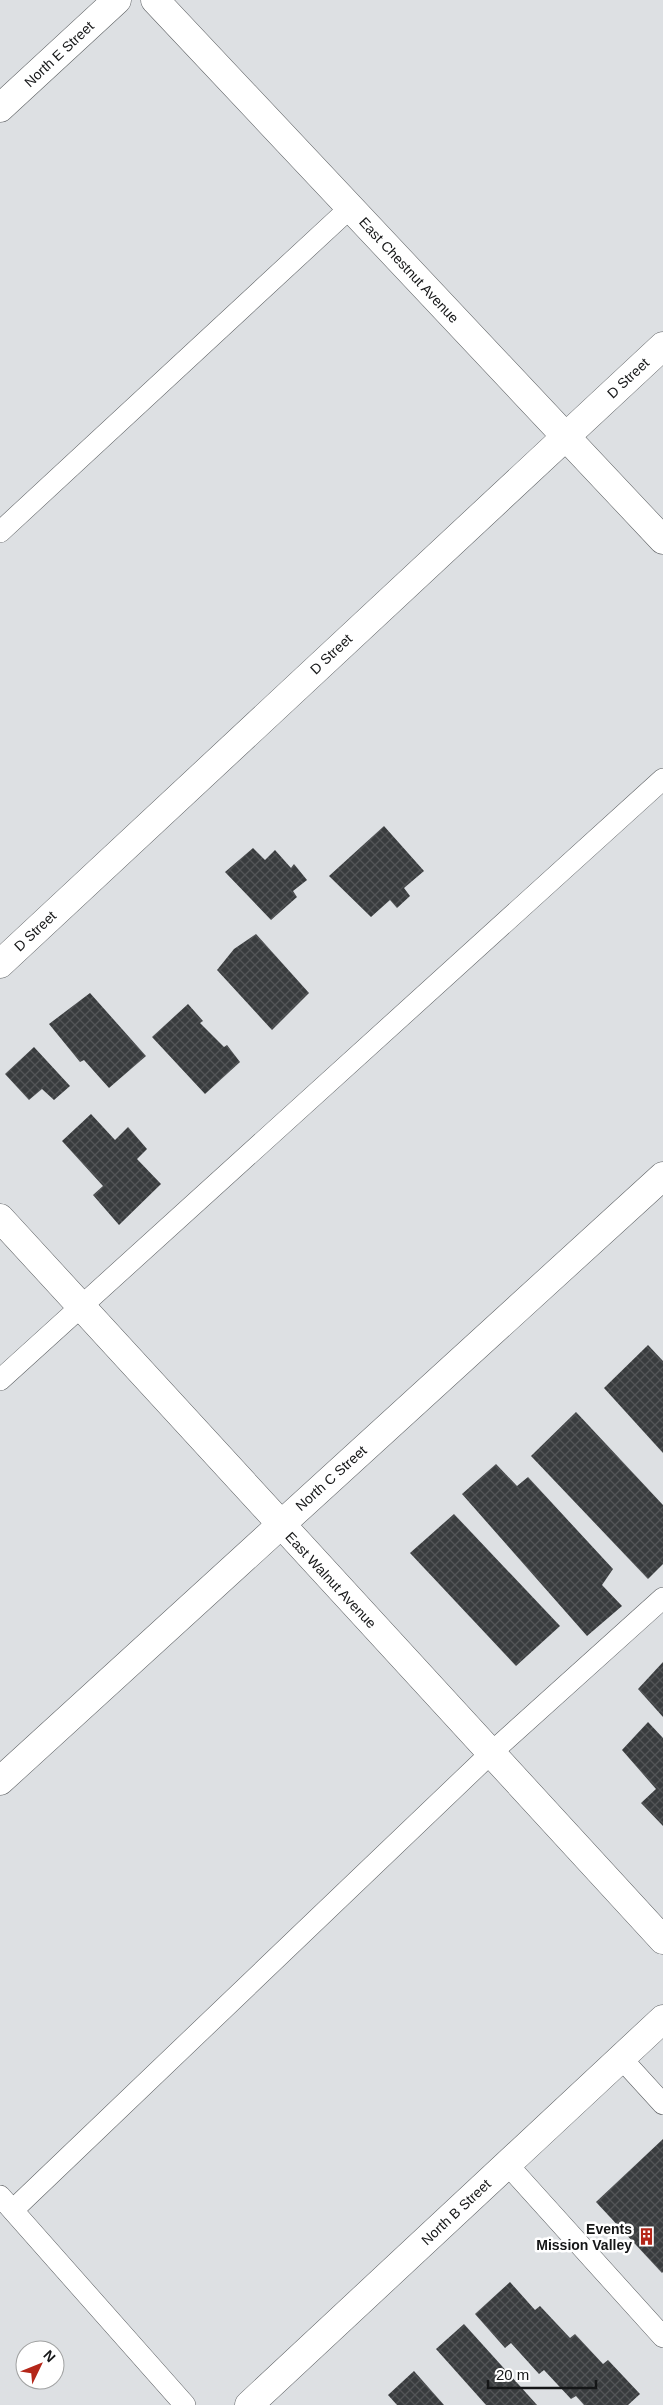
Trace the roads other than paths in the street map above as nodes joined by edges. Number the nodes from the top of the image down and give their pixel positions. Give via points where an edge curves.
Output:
1 (117, 0) edge
2 (155, 0) edge
3 (0, 108) edge
4 (351, 207) junction
5 (663, 346) edge
6 (566, 435) junction
7 (0, 532) edge
8 (663, 540) edge
9 (663, 779) edge
10 (0, 964) edge
11 (663, 1176) edge
12 (0, 1218) edge
13 (82, 1307) junction
14 (0, 1380) edge
15 (280, 1525) junction
16 (663, 1598) edge
17 (491, 1753) junction
18 (0, 1781) edge
19 (663, 1940) edge
20 (663, 2019) edge
21 (621, 2058) junction
22 (663, 2104) edge
23 (507, 2164) junction
24 (6, 2203) edge
25 (663, 2337) edge
26 (185, 2405) edge
27 (249, 2405) edge

1 - 3 street, North E Street
2 - 4 street, East Chestnut Avenue
4 - 6 street, East Chestnut Avenue
4 - 7 lane
5 - 6 street, D Street
6 - 8 street, East Chestnut Avenue
6 - 10 street, D Street
9 - 13 lane
11 - 15 street, North C Street
12 - 13 street, East Walnut Avenue
13 - 14 lane
13 - 15 street, East Walnut Avenue
15 - 17 street, East Walnut Avenue
15 - 18 street, North C Street
16 - 17 lane
17 - 19 street, East Walnut Avenue
17 - 24 lane
20 - 21 street, North B Street
21 - 22 lane
21 - 23 street, North B Street
23 - 25 lane
23 - 27 street, North B Street
24 - 26 lane

